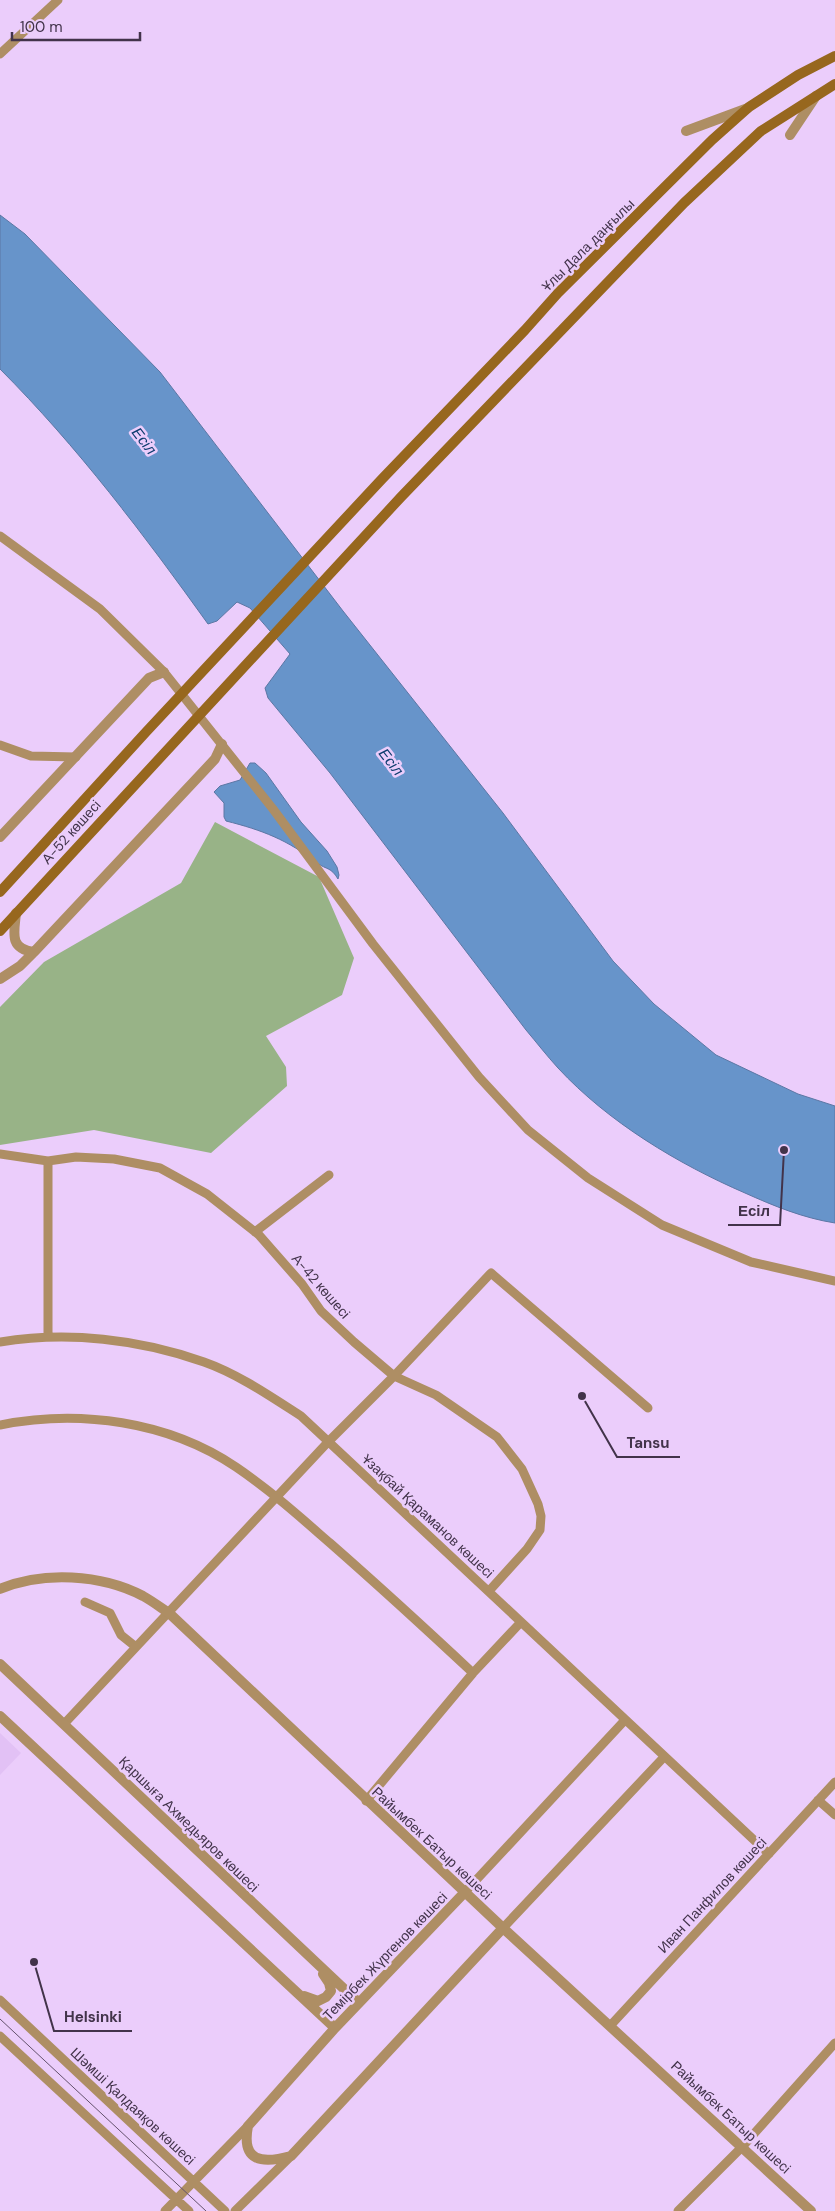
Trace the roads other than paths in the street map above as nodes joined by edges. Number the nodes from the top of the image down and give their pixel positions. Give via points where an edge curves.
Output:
1 (58, 0) edge
2 (0, 54) edge
3 (835, 56) edge
4 (835, 84) edge
5 (818, 93) junction
6 (749, 107) junction
7 (686, 131) dead end
8 (790, 135) dead end
9 (0, 536) edge
10 (164, 672) junction
11 (146, 732) joint
12 (222, 744) junction
13 (0, 745) edge
14 (76, 757) junction
15 (0, 837) edge
16 (0, 892) edge
17 (16, 913) junction
18 (0, 931) edge
19 (34, 952) junction
20 (0, 979) edge
21 (0, 1154) edge
22 (48, 1161) junction
23 (329, 1175) dead end
24 (255, 1232) junction
25 (835, 1281) edge
26 (48, 1337) junction
27 (0, 1342) edge
28 (394, 1376) junction
29 (648, 1408) dead end
30 (0, 1425) edge
31 (328, 1442) junction
32 (277, 1497) junction
33 (0, 1589) edge
34 (489, 1591) junction
35 (85, 1602) dead end
36 (169, 1613) junction
37 (521, 1622) junction
38 (136, 1647) junction
39 (0, 1664) edge
40 (474, 1673) junction
41 (0, 1716) edge
42 (624, 1720) junction
43 (64, 1724) junction
44 (664, 1757) junction
45 (835, 1782) edge
46 (366, 1800) junction
47 (818, 1800) junction
48 (835, 1815) edge
49 (769, 1854) junction
50 (465, 1892) junction
51 (503, 1928) junction
52 (316, 1963) junction
53 (296, 1991) junction
54 (0, 2000) edge
55 (359, 2003) junction
56 (610, 2026) junction
57 (335, 2028) junction
58 (0, 2036) edge
59 (835, 2043) edge
60 (248, 2126) junction
61 (743, 2146) junction
62 (290, 2156) junction
63 (193, 2182) junction
64 (176, 2199) junction
65 (165, 2211) edge
66 (189, 2211) edge
67 (225, 2211) edge
68 (235, 2211) edge
69 (678, 2211) edge
70 (812, 2211) edge

1 - 2 street
3 - 6 main road, Ұлы Дала даңғылы via 798,75
4 - 5 main road
5 - 8 street
5 - 17 main road, А-52 көшесі via 761,131 684,203 541,349
6 - 7 street
6 - 11 main road, Ұлы Дала даңғылы via 558,293
9 - 10 street via 100,609
10 - 12 street
10 - 14 street via 149,678
11 - 16 main road, А-52 көшесі
12 - 19 street via 215,759
12 - 25 street via 479,1078 528,1130 588,1178 662,1225 751,1262
13 - 14 street via 31,756
14 - 15 street
17 - 18 main road, А-52 көшесі
17 - 19 street via 14,935 17,945
19 - 20 street
21 - 22 street, А-42 көшесі
22 - 24 street, А-42 көшесі via 76,1157 114,1158 160,1168 207,1194
22 - 26 street
23 - 24 street
24 - 28 street, А-42 көшесі via 302,1284 321,1311
26 - 27 street, Ұзақбай Қараманов көшесі
26 - 31 street, Ұзақбай Қараманов көшесі via 81,1337 146,1345 205,1362 258,1388 301,1416
28 - 29 street via 490,1273
28 - 31 street
28 - 34 street, А-42 көшесі via 436,1395 497,1437 522,1469 538,1504 540,1530
30 - 32 street via 51,1417 94,1419 142,1427 192,1444 235,1466
31 - 32 street
31 - 34 street, Ұзақбай Қараманов көшесі
32 - 36 street
32 - 40 street
33 - 36 street, Райымбек Батыр көшесі via 40,1579 93,1579 143,1596
34 - 37 street, Ұзақбай Қараманов көшесі
35 - 38 street via 110,1613 121,1635
36 - 38 street
36 - 46 street, Райымбек Батыр көшесі
37 - 40 street
37 - 42 street, Ұзақбай Қараманов көшесі
38 - 43 street
39 - 43 street, Қаршыға Ахмедьяров көшесі
40 - 46 street
41 - 53 street
42 - 44 street, Ұзақбай Қараманов көшесі
42 - 50 street, Темірбек Жүргенов көшесі
43 - 52 street, Қаршыға Ахмедьяров көшесі
44 - 49 street, Ұзақбай Қараманов көшесі
44 - 51 street
45 - 47 street, Иван Панфилов көшесі
46 - 50 street, Райымбек Батыр көшесі
47 - 48 street
47 - 49 street, Иван Панфилов көшесі
49 - 56 street, Иван Панфилов көшесі
50 - 51 street, Райымбек Батыр көшесі
50 - 55 street, Темірбек Жүргенов көшесі
51 - 56 street, Райымбек Батыр көшесі
51 - 62 street
52 - 53 street via 329,1983 331,1991 326,1998 318,2001
52 - 55 street, Қаршыға Ахмедьяров көшесі
53 - 57 street
54 - 63 street, Шәмші Қалдаяқов көшесі
55 - 57 street, Темірбек Жүргенов көшесі
56 - 61 street, Райымбек Батыр көшесі
57 - 60 street, Темірбек Жүргенов көшесі
58 - 64 street
59 - 61 street
60 - 62 street via 247,2146 254,2157 265,2162
60 - 63 street, Темірбек Жүргенов көшесі
61 - 69 street
61 - 70 street, Райымбек Батыр көшесі
62 - 68 street
63 - 64 street, Темірбек Жүргенов көшесі
63 - 67 street, Шәмші Қалдаяқов көшесі
64 - 65 street, Темірбек Жүргенов көшесі
64 - 66 street

